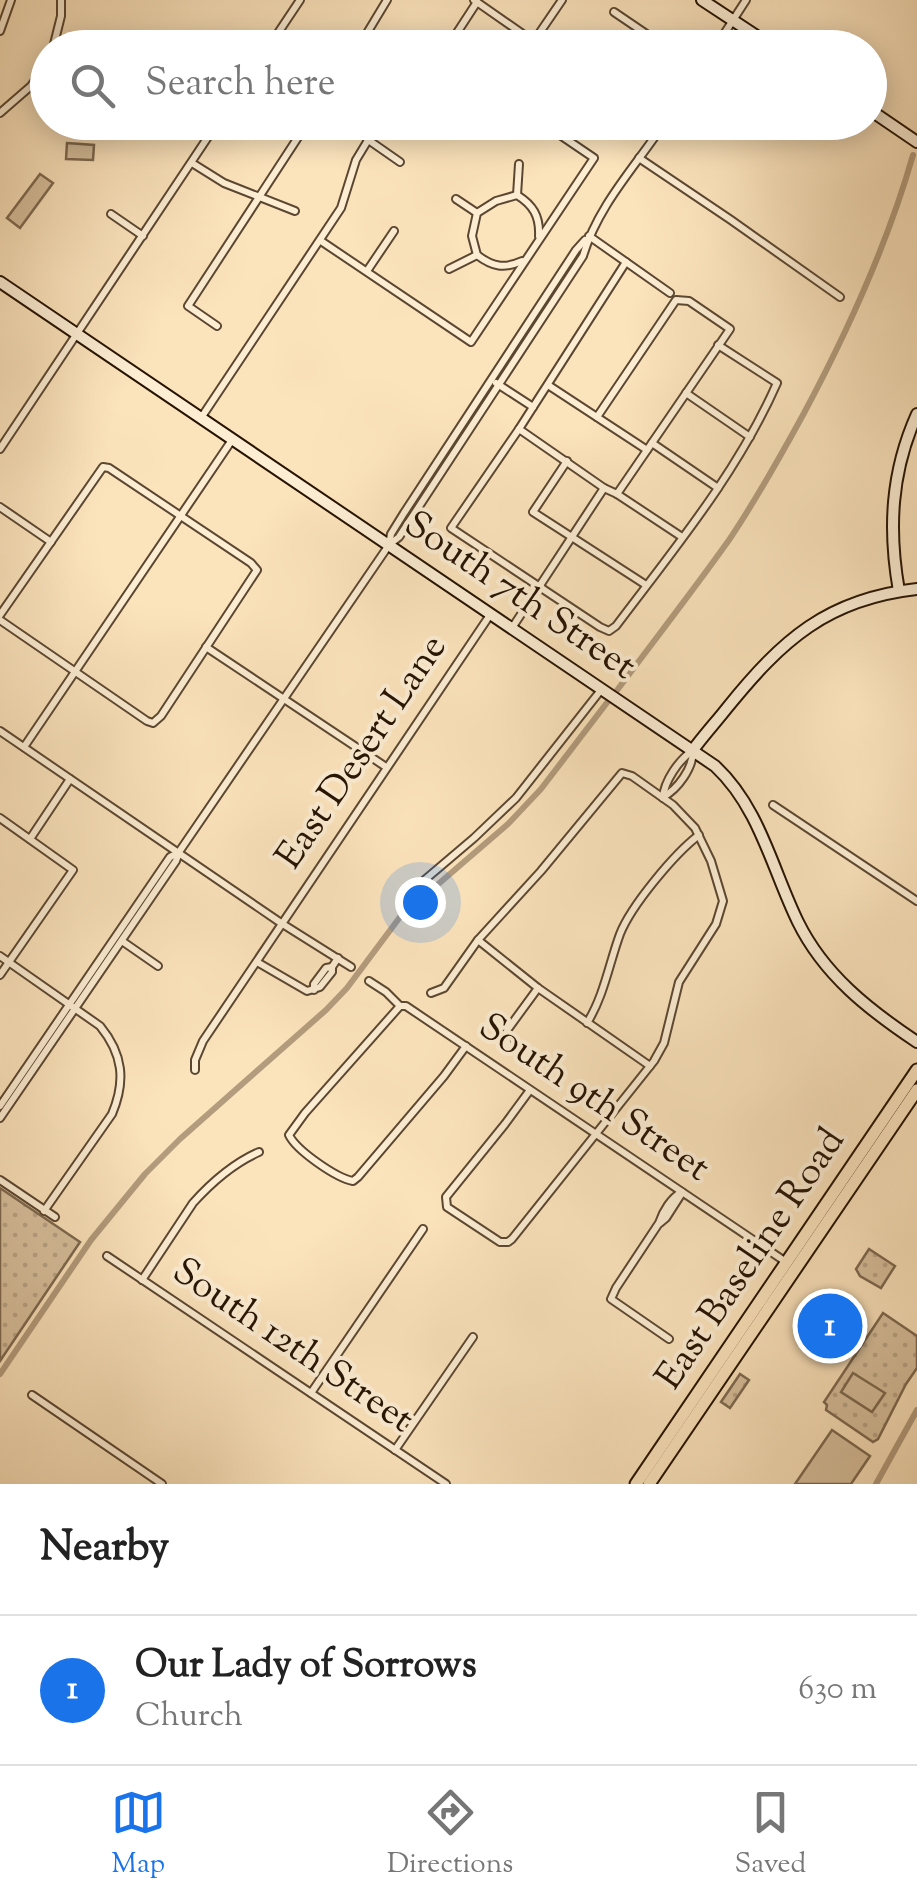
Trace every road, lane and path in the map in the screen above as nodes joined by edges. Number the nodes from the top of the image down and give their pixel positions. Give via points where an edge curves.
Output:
1 (11, 0) edge
2 (62, 0) edge
3 (300, 0) edge
4 (388, 0) edge
5 (562, 0) edge
6 (702, 0) edge
7 (746, 0) edge
8 (475, 1) edge
9 (614, 12) dead end
10 (733, 20) junction
11 (56, 30) edge
12 (280, 30) edge
13 (369, 30) edge
14 (458, 30) edge
15 (518, 30) edge
16 (542, 30) edge
17 (641, 30) edge
18 (727, 30) edge
19 (748, 30) edge
20 (0, 31) edge
21 (30, 87) edge
22 (0, 113) edge
23 (887, 122) edge
24 (207, 140) edge
25 (296, 140) edge
26 (366, 140) edge
27 (368, 140) edge
28 (568, 140) edge
29 (652, 140) edge
30 (914, 140) edge
31 (639, 158) junction
32 (400, 162) dead end
33 (192, 163) junction
34 (520, 164) dead end
35 (260, 196) junction
36 (517, 196) junction
37 (456, 199) dead end
38 (295, 211) dead end
39 (478, 213) junction
40 (111, 214) dead end
41 (394, 231) dead end
42 (144, 236) junction
43 (589, 236) junction
44 (320, 241) junction
45 (538, 242) junction
46 (477, 255) junction
47 (527, 258) junction
48 (626, 262) junction
49 (449, 269) dead end
50 (368, 271) junction
51 (0, 282) edge
52 (670, 293) dead end
53 (840, 297) dead end
54 (217, 326) dead end
55 (78, 334) junction
56 (718, 345) junction
57 (495, 383) junction
58 (548, 384) junction
59 (686, 393) junction
60 (533, 407) junction
61 (917, 414) edge
62 (597, 417) junction
63 (202, 418) junction
64 (519, 429) junction
65 (750, 437) junction
66 (233, 439) junction
67 (649, 447) junction
68 (0, 450) edge
69 (567, 461) junction
70 (604, 488) junction
71 (718, 488) junction
72 (616, 494) junction
73 (0, 506) edge
74 (182, 516) junction
75 (573, 537) junction
76 (682, 538) junction
77 (51, 542) junction
78 (389, 545) junction
79 (646, 586) junction
80 (540, 587) junction
81 (917, 589) edge
82 (899, 591) junction
83 (491, 614) junction
84 (0, 618) edge
85 (512, 628) junction
86 (206, 646) junction
87 (76, 672) junction
88 (602, 688) junction
89 (283, 699) junction
90 (0, 731) edge
91 (24, 747) junction
92 (693, 750) junction
93 (386, 767) junction
94 (670, 777) junction
95 (70, 778) junction
96 (679, 782) junction
97 (663, 798) junction
98 (772, 804) dead end
99 (0, 818) edge
100 (699, 836) junction
101 (30, 839) junction
102 (180, 852) junction
103 (408, 894) dead end
104 (917, 901) edge
105 (282, 923) junction
106 (119, 939) junction
107 (478, 940) junction
108 (0, 956) edge
109 (338, 958) junction
110 (9, 962) junction
111 (257, 962) junction
112 (158, 966) dead end
113 (351, 967) dead end
114 (0, 975) edge
115 (369, 981) dead end
116 (538, 988) junction
117 (431, 993) dead end
118 (73, 1006) junction
119 (400, 1006) junction
120 (587, 1023) junction
121 (917, 1042) edge
122 (466, 1046) junction
123 (508, 1048) dead end
124 (650, 1066) junction
125 (195, 1070) dead end
126 (917, 1070) edge
127 (530, 1090) junction
128 (917, 1090) edge
129 (0, 1106) edge
130 (0, 1118) edge
131 (595, 1134) junction
132 (258, 1152) dead end
133 (860, 1164) junction
134 (0, 1180) edge
135 (682, 1192) junction
136 (44, 1210) junction
137 (54, 1218) dead end
138 (423, 1229) dead end
139 (107, 1256) dead end
140 (791, 1266) junction
141 (142, 1280) junction
142 (473, 1337) dead end
143 (670, 1339) dead end
144 (311, 1393) junction
145 (32, 1395) dead end
146 (702, 1396) junction
147 (395, 1450) junction
148 (162, 1484) edge
149 (446, 1484) edge
150 (636, 1484) edge
151 (649, 1484) edge

1 - 20 street
2 - 11 street
3 - 12 street
4 - 13 street
5 - 16 street
6 - 10 main road
7 - 10 street
8 - 14 street
8 - 15 street
9 - 17 street
10 - 18 street
10 - 19 main road
21 - 22 street
23 - 30 main road
24 - 33 street
25 - 35 street
26 - 44 street
27 - 32 street
28 - 45 street via 594,158
29 - 31 street
31 - 43 street
31 - 53 street
33 - 35 street
33 - 42 street
34 - 36 street
35 - 38 street
35 - 54 street via 188,306
36 - 39 street
36 - 45 street via 537,215
37 - 39 street
39 - 46 street via 472,236
40 - 42 street
41 - 50 street
42 - 55 street
43 - 48 street
43 - 57 street via 583,256
44 - 50 street
44 - 63 street
45 - 47 street
46 - 47 street via 492,266
46 - 49 street
47 - 50 street via 470,342
48 - 52 street
48 - 58 street
51 - 55 main road, South 7th Street
55 - 63 main road, South 7th Street
55 - 68 street
56 - 59 street
56 - 62 street via 730,329 689,301 676,300
56 - 65 street via 777,383
57 - 60 street
57 - 78 street
58 - 60 street
58 - 62 street
59 - 65 street
59 - 67 street
60 - 64 street
61 - 82 main road via 892,506
62 - 67 street
63 - 66 main road, South 7th Street
64 - 69 street
64 - 80 street via 451,528
65 - 71 street
66 - 74 street
66 - 78 main road, South 7th Street
67 - 71 street
67 - 72 street
69 - 70 street
69 - 75 street via 533,512
70 - 72 street
70 - 75 street
71 - 76 street
72 - 76 street
73 - 77 street
74 - 77 street via 103,468
74 - 86 street via 256,570
74 - 87 street
75 - 79 street
75 - 80 street
76 - 79 street
77 - 84 street
78 - 83 main road, South 7th Street
78 - 89 street
79 - 80 street via 608,631
80 - 85 street
81 - 82 main road
82 - 92 main road via 843,607 788,641
83 - 85 main road, South 7th Street
83 - 93 street, East Desert Lane
84 - 87 street
85 - 88 main road, South 7th Street
86 - 87 street via 152,723
86 - 89 street
87 - 91 street
88 - 92 main road, South 7th Street
88 - 103 street via 516,798
89 - 93 street
89 - 102 street
90 - 91 street
91 - 95 street
92 - 94 street
92 - 96 street
92 - 121 main road, South 7th Street via 745,802 798,924 829,968 867,1008
93 - 105 street, East Desert Lane
94 - 96 street
94 - 97 street
95 - 101 street
95 - 102 street
96 - 97 street
97 - 100 street
97 - 107 street via 622,773
98 - 104 street
99 - 101 street
100 - 120 street via 671,860 624,926
100 - 124 street via 723,907 679,982 664,1042
101 - 110 street via 73,870
102 - 105 street
102 - 106 street
105 - 109 street
105 - 111 street, East Desert Lane
106 - 112 street
106 - 118 street
107 - 116 street
107 - 117 street via 444,988
108 - 110 street
109 - 111 street via 314,990
109 - 113 street
110 - 114 street
110 - 118 street
111 - 125 street, East Desert Lane via 203,1042
115 - 119 street, South 9th Street
116 - 120 street
116 - 123 street via 505,1035
118 - 129 street
118 - 130 street
118 - 136 street via 117,1050 122,1078 112,1114
119 - 122 street, South 9th Street
119 - 122 street via 289,1135 343,1179 353,1181
120 - 124 street
122 - 127 street, South 9th Street
124 - 131 street
126 - 133 main road, East Baseline Road
127 - 131 street, South 9th Street
127 - 131 street via 445,1202 500,1242 508,1242
128 - 133 main road, East Baseline Road
131 - 135 street, South 9th Street
132 - 141 street via 203,1192
133 - 140 main road, East Baseline Road
134 - 136 street
135 - 140 street, South 9th Street
135 - 143 street via 611,1299
136 - 137 street
138 - 144 street
139 - 141 street, South 12th Street
140 - 146 main road, East Baseline Road
141 - 144 street, South 12th Street
142 - 147 street
144 - 147 street, South 12th Street
145 - 148 street
146 - 150 main road, East Baseline Road
146 - 151 main road, East Baseline Road
147 - 149 street, South 12th Street

